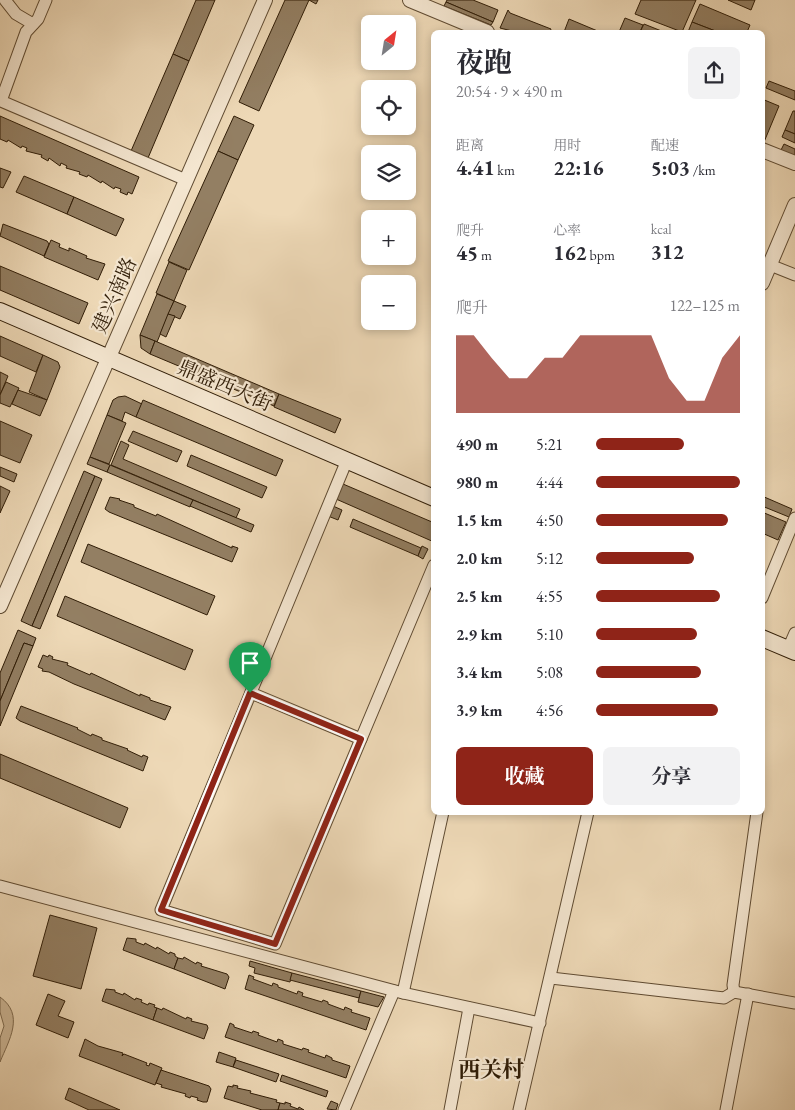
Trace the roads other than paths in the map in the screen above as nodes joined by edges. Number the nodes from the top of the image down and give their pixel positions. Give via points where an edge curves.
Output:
1 (6, 0) edge
2 (46, 0) edge
3 (265, 0) edge
4 (412, 0) edge
5 (33, 24) junction
6 (482, 30) edge
7 (765, 151) edge
8 (795, 164) edge
9 (186, 180) junction
10 (795, 205) edge
11 (770, 265) junction
12 (795, 275) edge
13 (765, 276) edge
14 (0, 311) edge
15 (108, 358) junction
16 (347, 460) junction
17 (431, 497) edge
18 (795, 518) edge
19 (431, 572) edge
20 (765, 591) edge
21 (0, 606) edge
22 (795, 633) edge
23 (765, 639) edge
24 (792, 651) edge
25 (250, 693) junction
26 (361, 739) junction
27 (442, 815) edge
28 (587, 815) edge
29 (757, 815) edge
30 (0, 886) edge
31 (550, 978) junction
32 (398, 992) junction
33 (734, 992) junction
34 (748, 994) junction
35 (795, 1003) edge
36 (468, 1008) junction
37 (540, 1024) junction
38 (344, 1110) edge
39 (450, 1110) edge
40 (519, 1110) edge
41 (726, 1110) edge

1 - 5 street via 16,14
2 - 5 street
3 - 9 street, 建兴南路
4 - 6 street
5 - 9 street via 26,32 1,101
7 - 8 street
9 - 15 street, 建兴南路
10 - 11 street
11 - 12 street
11 - 13 street
14 - 15 main road, 鼎盛西大街
15 - 16 main road, 鼎盛西大街
15 - 21 street, 建兴南路
16 - 17 main road, 鼎盛西大街
16 - 25 street
18 - 20 street
19 - 26 street
22 - 24 street
23 - 24 main road
25 - 26 street
25 - 26 street via 161,910 275,944
27 - 32 street
28 - 31 street
29 - 33 street
30 - 32 street
31 - 33 street via 724,998
31 - 37 street
32 - 36 street
32 - 38 street
33 - 34 street
34 - 35 street
34 - 41 street
36 - 37 street
36 - 39 street
37 - 40 street

